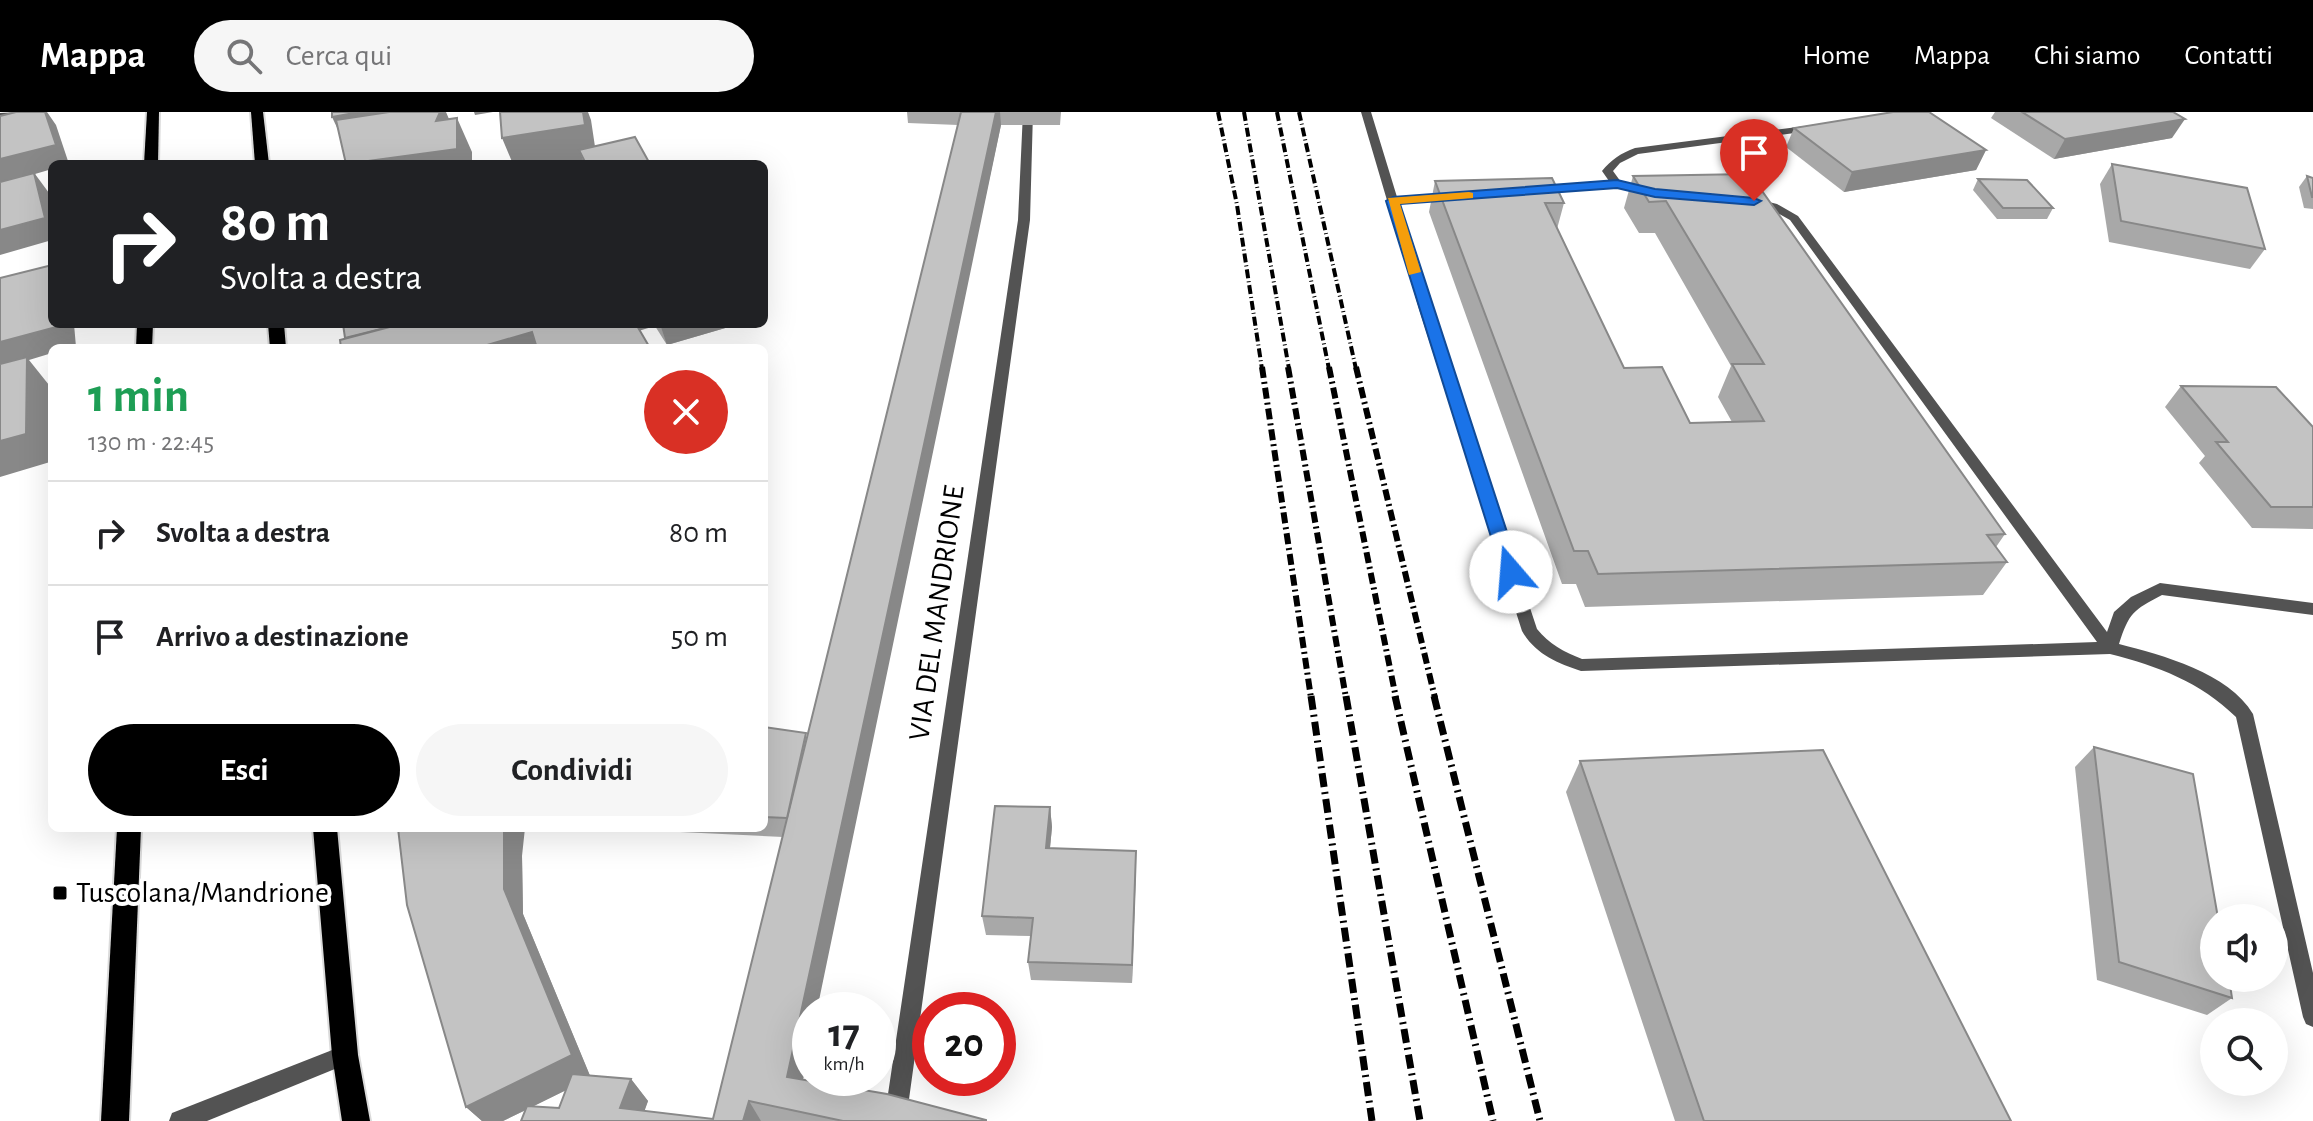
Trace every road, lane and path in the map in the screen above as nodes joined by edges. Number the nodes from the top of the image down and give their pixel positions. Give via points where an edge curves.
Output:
1 (16, 112) edge
2 (153, 112) edge
3 (257, 112) edge
4 (1028, 112) edge
5 (1366, 112) edge
6 (0, 116) edge
7 (1835, 125) edge
8 (151, 160) edge
9 (262, 160) edge
10 (1617, 184) junction
11 (1527, 191) edge
12 (1667, 193) edge
13 (1467, 195) edge
14 (1738, 200) edge
15 (1393, 201) junction
16 (2313, 609) edge
17 (2110, 648) junction
18 (129, 832) edge
19 (325, 832) edge
20 (2313, 1017) edge
21 (345, 1055) junction
22 (115, 1121) edge
23 (180, 1121) edge
24 (356, 1121) edge
25 (895, 1121) edge

1 - 6 street
2 - 8 main road
3 - 9 main road
4 - 25 street, VIA DEL MANDRIONE via 1024,220
5 - 15 street
7 - 10 street via 1635,151 1607,171
10 - 11 street
10 - 12 street
13 - 15 street
14 - 17 street via 1773,206 1794,218
15 - 17 street via 1530,631 1555,656 1581,665 1608,666
16 - 17 street via 2160,589 2120,616
17 - 20 street via 2180,668 2223,692 2244,714
18 - 22 main road
19 - 21 main road
21 - 23 street
21 - 24 main road

